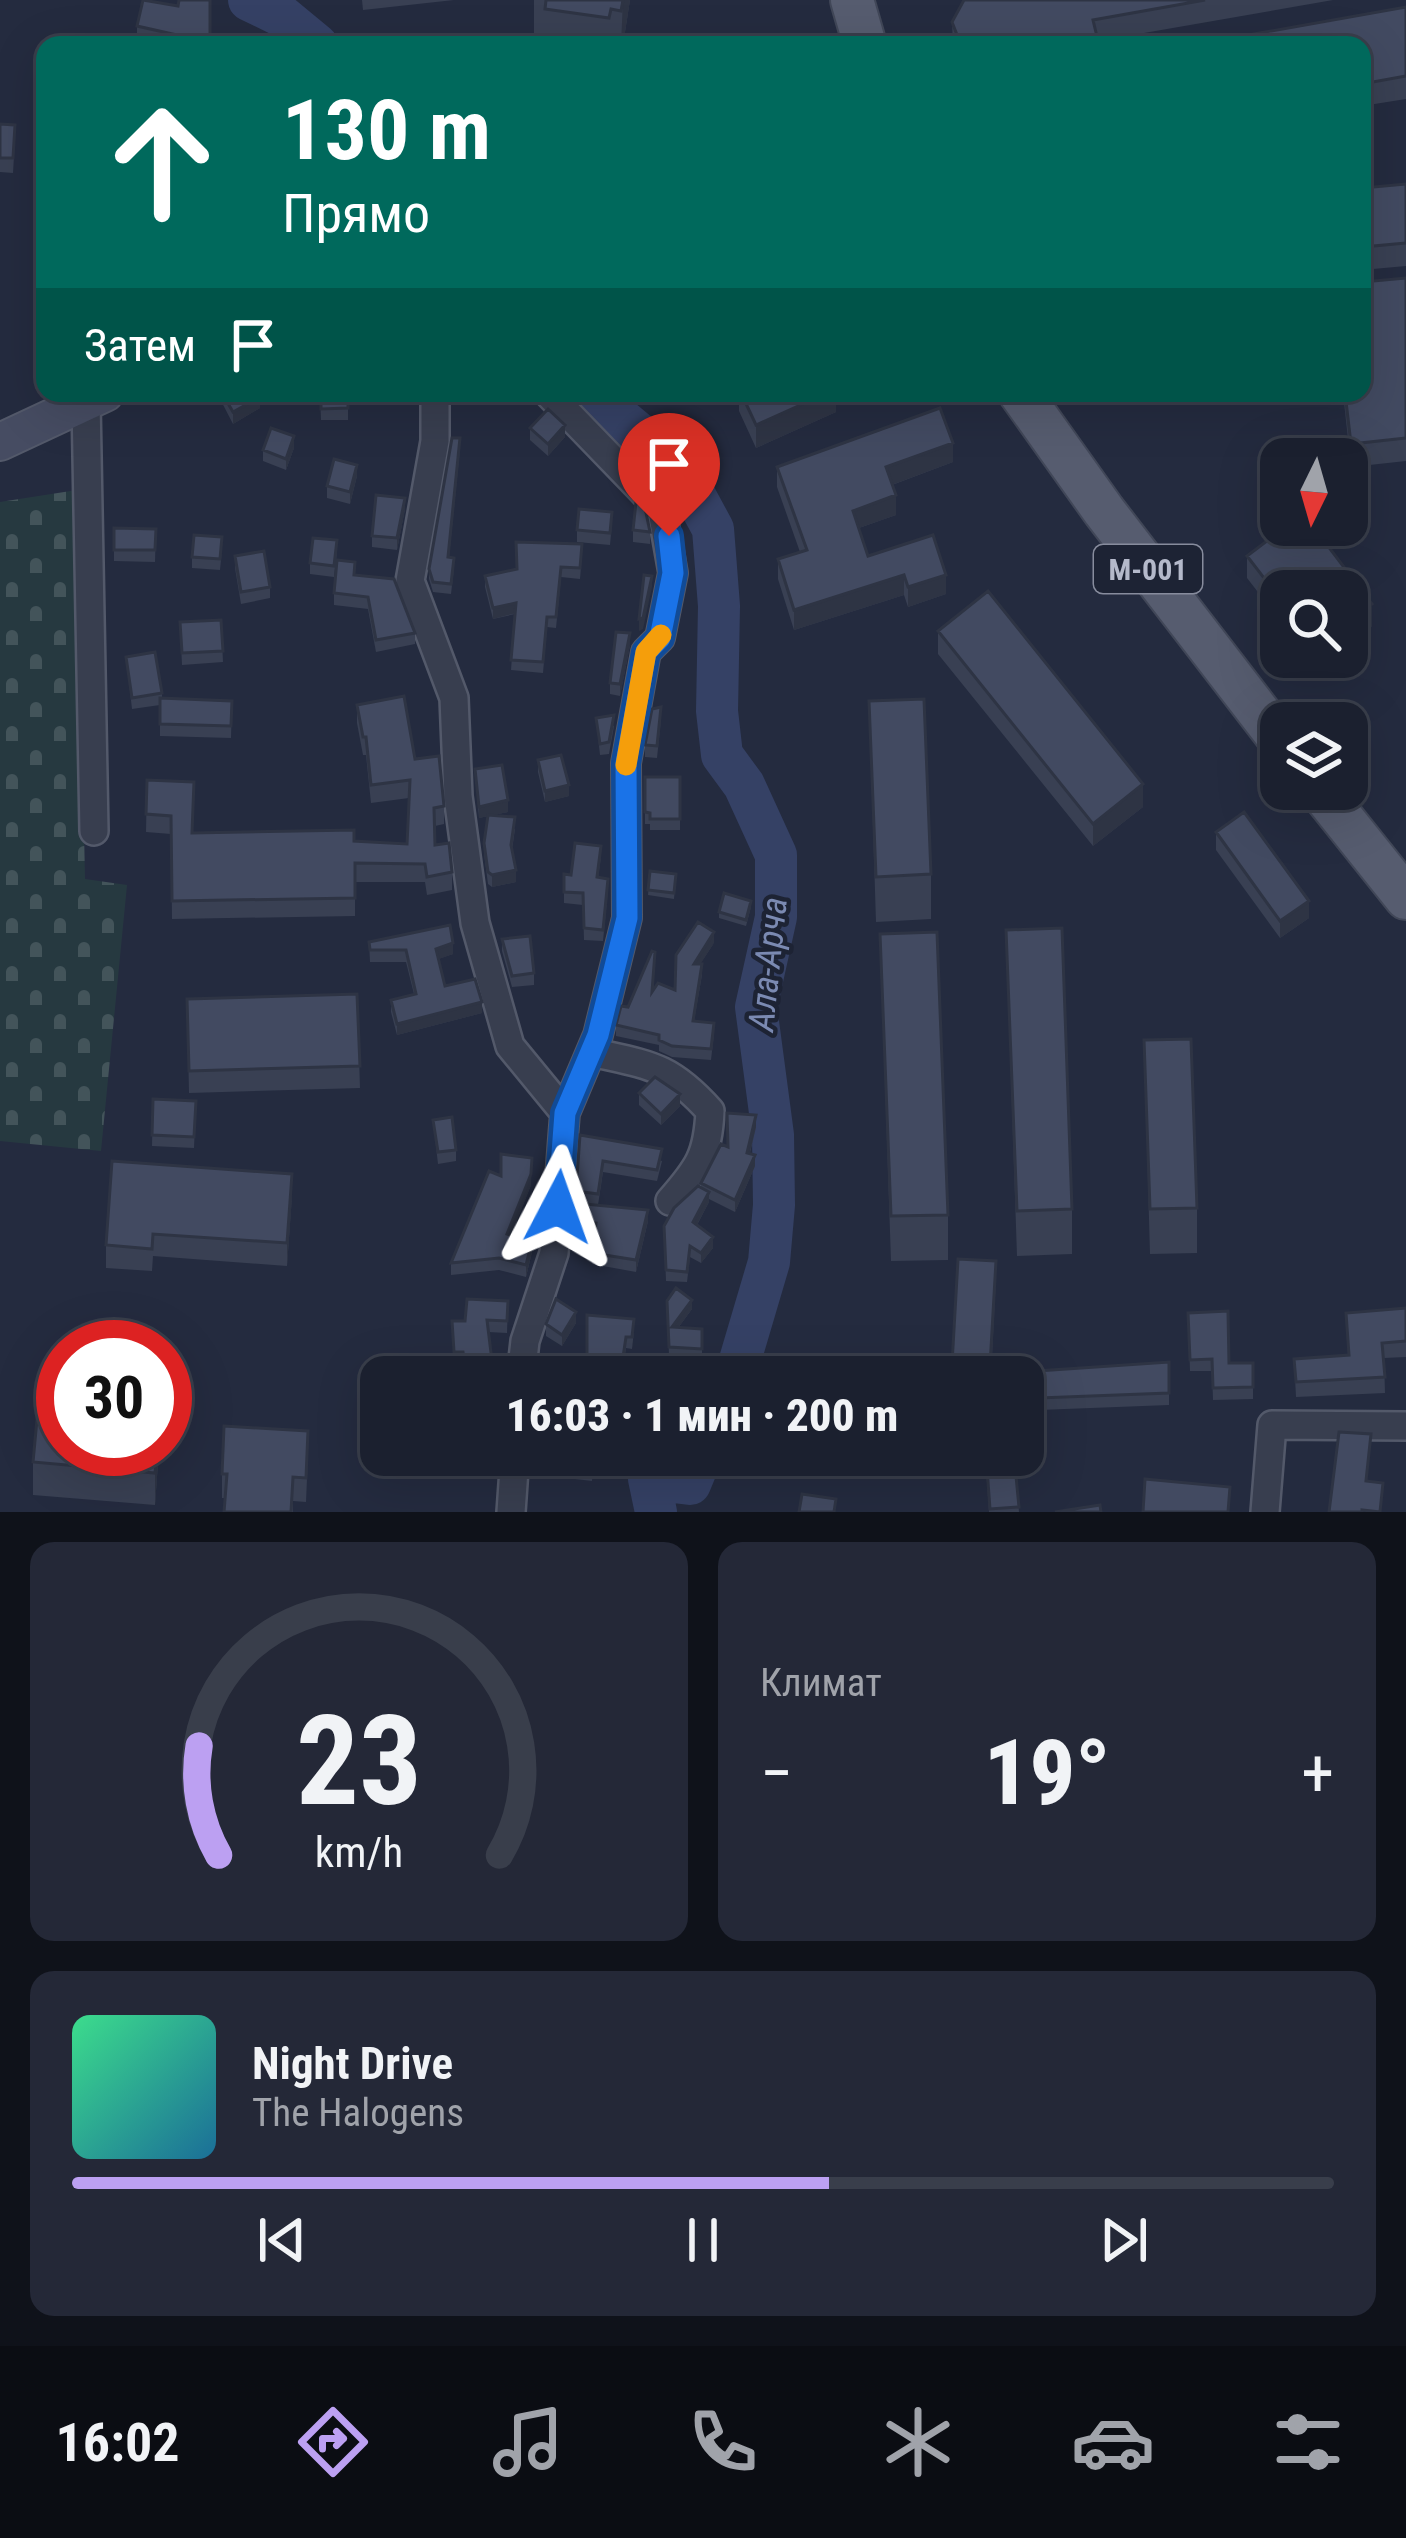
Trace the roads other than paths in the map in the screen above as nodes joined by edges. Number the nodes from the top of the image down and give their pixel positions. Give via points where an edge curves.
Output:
1 (891, 0) edge
2 (855, 32) edge
3 (84, 402) edge
4 (95, 402) edge
5 (435, 402) edge
6 (557, 402) edge
7 (1026, 402) edge
8 (0, 442) edge
9 (1260, 714) edge
10 (1336, 810) edge
11 (94, 831) dead end
12 (1406, 898) edge
13 (591, 1052) junction
14 (565, 1113) junction
15 (670, 1201) dead end
16 (523, 1356) edge
17 (1406, 1426) edge
18 (513, 1476) edge
19 (511, 1512) edge
20 (1265, 1512) edge

1 - 2 main road
3 - 8 main road
4 - 11 street
5 - 14 street via 410,581 454,698 475,923 510,1046
6 - 13 street via 662,511 673,573 660,638 646,652 626,763 627,918
7 - 9 main road, М-001
10 - 12 main road
13 - 14 street
13 - 15 street via 660,1068 710,1111 700,1166
14 - 16 street via 554,1253
17 - 20 street via 1272,1425
18 - 19 street

